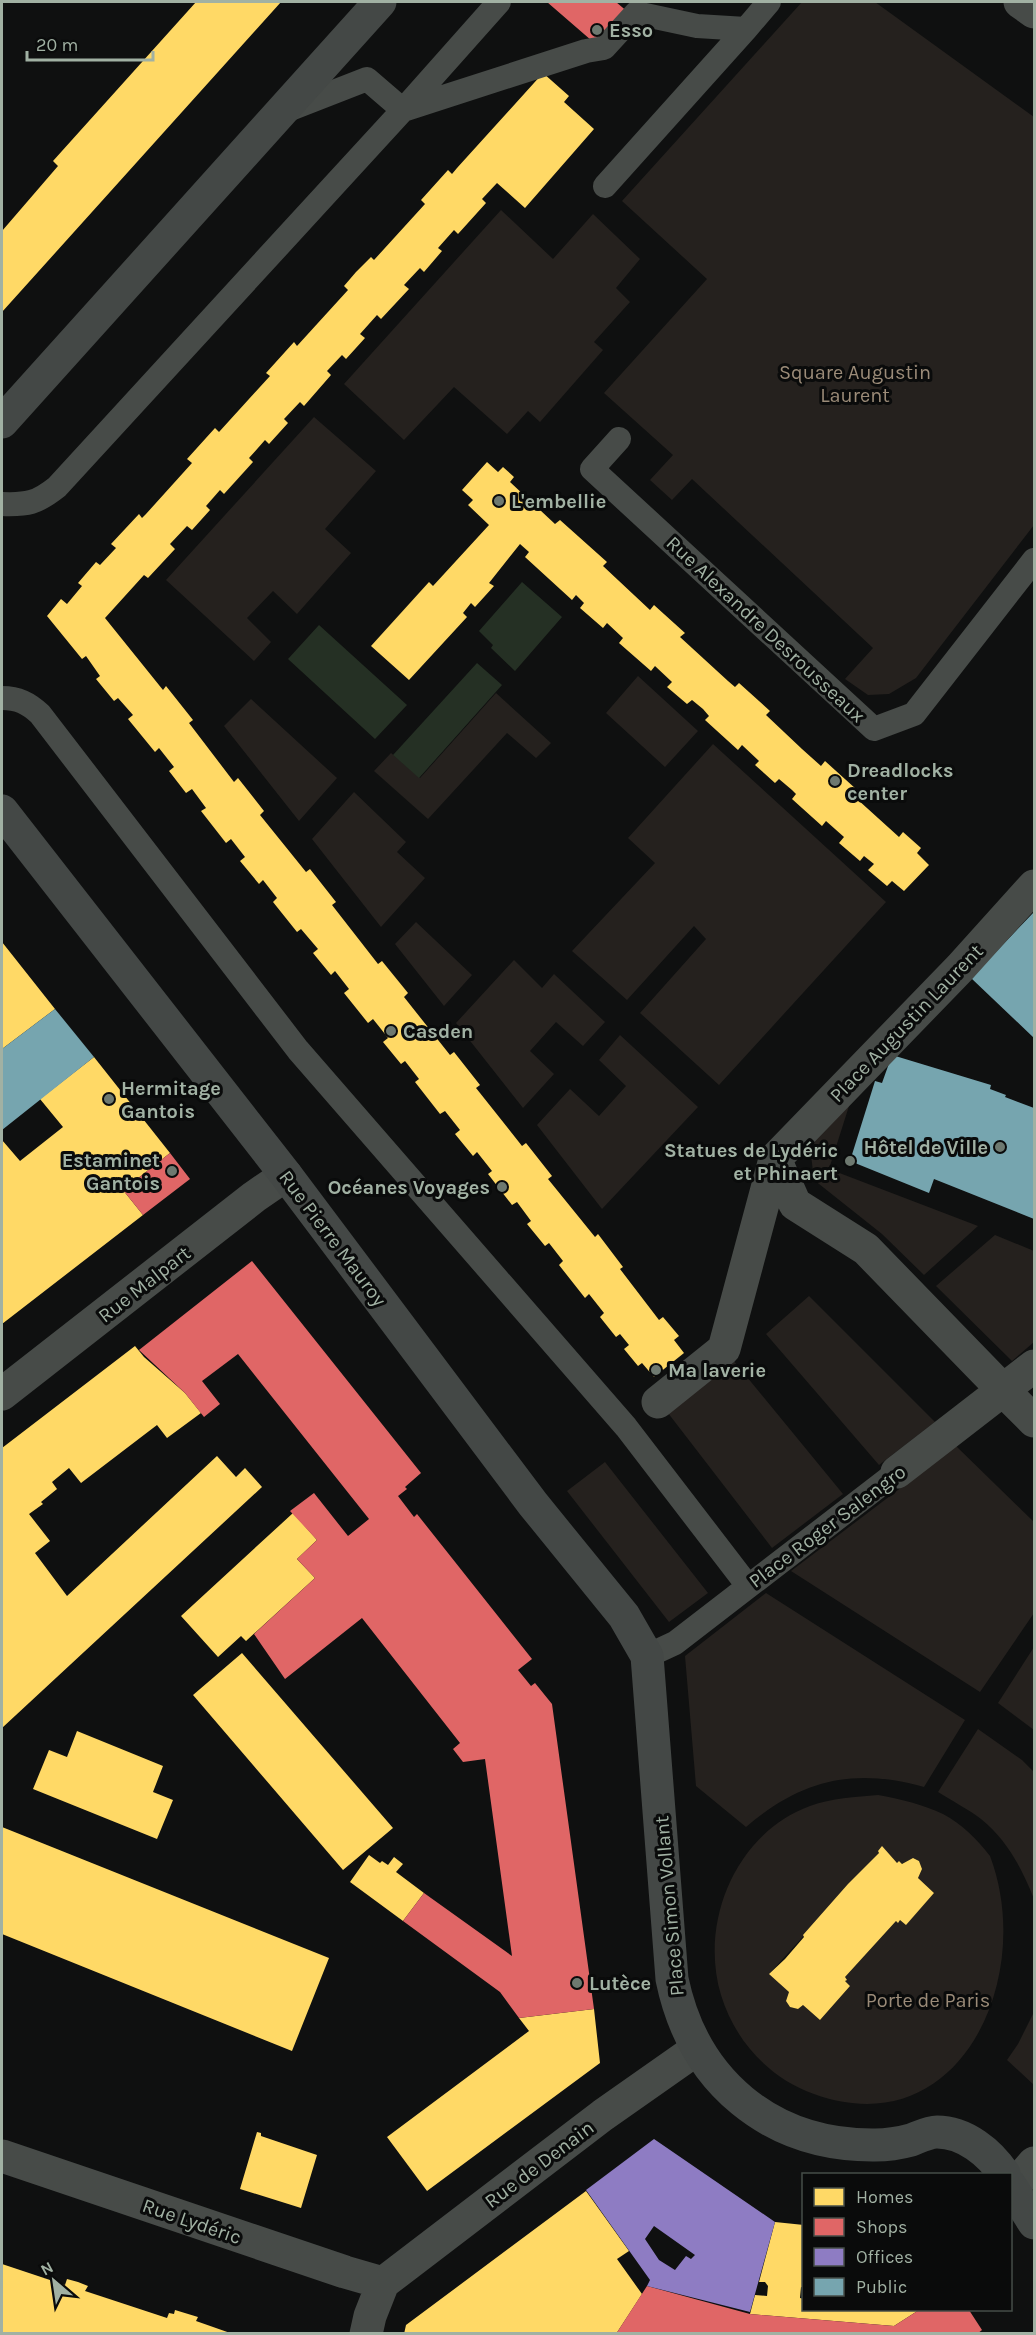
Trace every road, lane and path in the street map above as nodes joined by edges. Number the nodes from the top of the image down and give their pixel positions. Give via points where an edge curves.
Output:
1 (380, 2) edge
2 (499, 2) edge
3 (769, 2) edge
4 (1020, 2) edge
5 (629, 7) edge
6 (1035, 12) edge
7 (746, 29) junction
8 (403, 110) junction
9 (280, 112) junction
10 (605, 186) dead end
11 (2, 422) edge
12 (619, 438) dead end
13 (2, 504) edge
14 (1035, 560) edge
15 (2, 698) edge
16 (2, 811) edge
17 (1035, 886) edge
18 (775, 1159) junction
19 (286, 1174) junction
20 (1035, 1366) edge
21 (1003, 1390) junction
22 (2, 1394) edge
23 (658, 1402) dead end
24 (1035, 1422) edge
25 (897, 1473) joint
26 (748, 1586) junction
27 (649, 1664) junction
28 (697, 2049) junction
29 (2, 2156) edge
30 (1035, 2163) edge
31 (1003, 2173) edge
32 (1012, 2181) edge
33 (1012, 2188) edge
34 (1035, 2223) edge
35 (383, 2283) junction
36 (366, 2334) edge

1 - 9 street
2 - 8 lane
3 - 7 lane
4 - 6 street
5 - 7 lane via 697,26
5 - 8 lane via 604,48
7 - 10 lane
8 - 9 lane via 368,79
8 - 13 lane via 57,487 39,501
9 - 11 street
12 - 14 lane, Rue Alexandre Desrousseaux via 592,469 874,729 914,714
15 - 26 lane via 16,698 40,714 298,1050 626,1427
16 - 19 street, Rue Pierre Mauroy
17 - 18 street, Place Augustin Laurent
18 - 21 street via 795,1204 866,1249
18 - 23 street, Place Augustin Laurent via 724,1349
19 - 22 street, Rue Malpart
19 - 27 street, Rue Pierre Mauroy via 533,1504 624,1616
20 - 21 street, Place Roger Salengro
21 - 24 street
21 - 25 street, Place Roger Salengro
25 - 26 lane, Place Roger Salengro
26 - 27 lane, Place Roger Salengro
27 - 28 street, Place Simon Vollant via 672,1979 680,2011
28 - 31 street, Place Simon Vollant via 736,2096 788,2130 847,2145 888,2144 937,2132 963,2138 993,2158
28 - 35 street, Rue de Denain
29 - 35 street, Rue Lydéric
30 - 32 street
33 - 34 street
35 - 36 street

